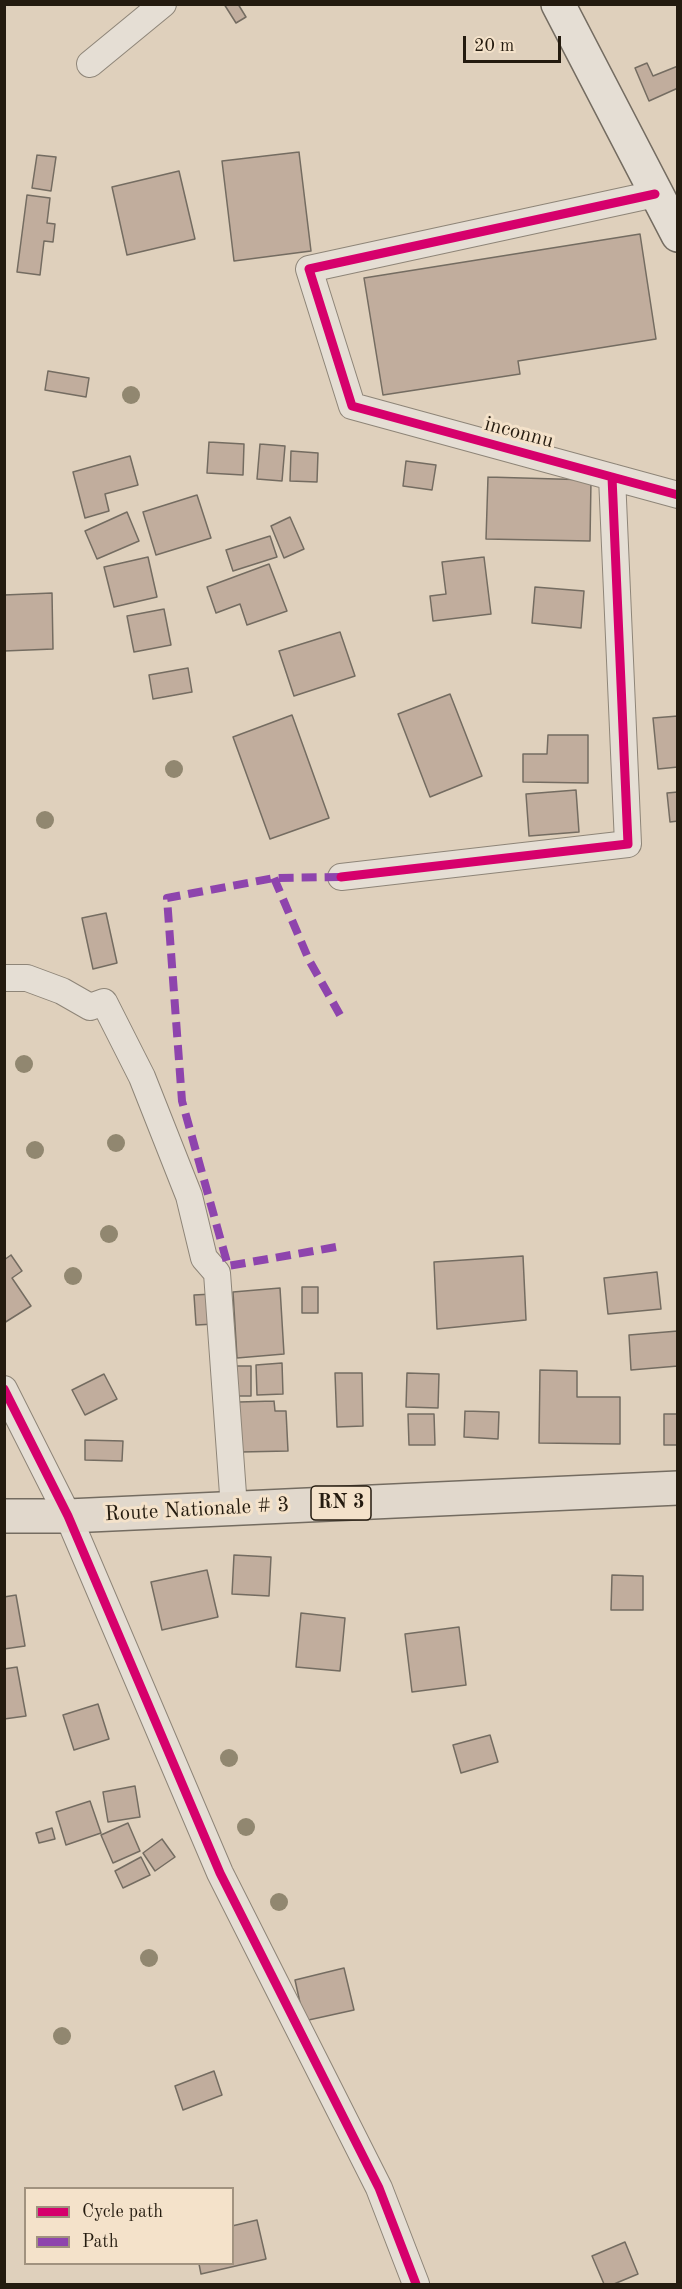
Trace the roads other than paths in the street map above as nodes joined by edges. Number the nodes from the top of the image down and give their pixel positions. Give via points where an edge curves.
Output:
1 (163, 4) edge
2 (558, 4) edge
3 (90, 64) dead end
4 (656, 194) junction
5 (678, 236) edge
6 (612, 477) junction
7 (678, 495) edge
8 (341, 877) dead end
9 (4, 978) edge
10 (4, 1389) edge
11 (678, 1488) edge
12 (234, 1508) junction
13 (4, 1516) edge
14 (68, 1516) junction
15 (416, 2284) edge

1 - 3 street
2 - 4 main road
4 - 5 main road
4 - 6 street, inconnu via 309,269 352,406
6 - 7 street, inconnu
6 - 8 street via 628,844
9 - 12 street via 36,981 63,991 90,1008 104,1002 142,1077 189,1196 204,1258 217,1273
10 - 14 street
11 - 12 main road, Route Nationale # 3 / RN 3
12 - 14 main road, Route Nationale # 3 / RN 3
13 - 14 main road, Route Nationale # 3 / RN 3
14 - 15 street via 220,1873 379,2188

